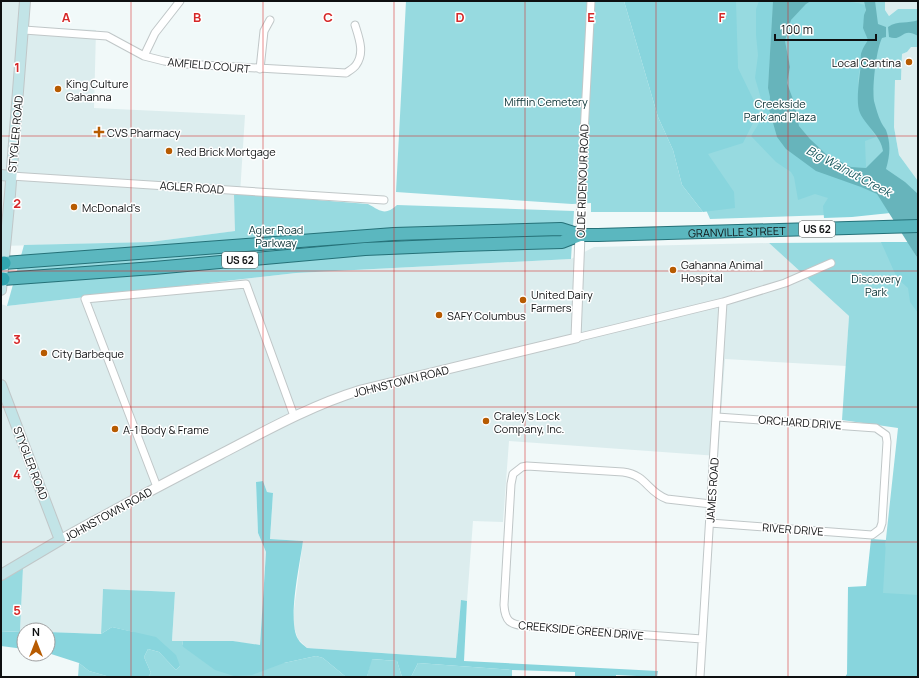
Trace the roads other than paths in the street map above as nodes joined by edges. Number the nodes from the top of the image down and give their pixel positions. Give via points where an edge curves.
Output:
1 (25, 1) edge
2 (180, 1) edge
3 (591, 1) edge
4 (270, 20) dead end
5 (355, 25) dead end
6 (24, 30) junction
7 (144, 56) junction
8 (260, 69) junction
9 (6, 176) edge
10 (384, 200) dead end
11 (918, 226) edge
12 (580, 235) junction
13 (2, 263) edge
14 (831, 263) dead end
15 (2, 283) edge
16 (724, 302) junction
17 (576, 338) junction
18 (1, 385) edge
19 (294, 416) junction
20 (717, 417) junction
21 (157, 487) junction
22 (711, 504) junction
23 (710, 523) junction
24 (876, 533) joint
25 (60, 540) junction
26 (1, 575) edge
27 (702, 639) junction
28 (700, 677) edge

1 - 6 main road, STYGLER ROAD
2 - 7 street via 155,33
3 - 12 street, OLDE RIDENOUR ROAD
4 - 8 street via 264,31
5 - 8 street, AMFIELD COURT via 361,55 356,66 346,73
6 - 7 street, AMFIELD COURT via 107,36
6 - 9 main road, STYGLER ROAD
7 - 8 street, AMFIELD COURT via 185,64
9 - 10 street, AGLER ROAD
9 - 13 main road, STYGLER ROAD
11 - 12 highway, GRANVILLE STREET / US 62
12 - 13 highway, US 62 via 562,229 394,234
12 - 15 highway, US 62 via 562,242 365,249
12 - 17 street, OLDE RIDENOUR ROAD
13 - 15 main road, STYGLER ROAD
14 - 16 street, JOHNSTOWN ROAD via 784,283
16 - 17 street, JOHNSTOWN ROAD
16 - 20 street, JAMES ROAD
17 - 19 street, JOHNSTOWN ROAD via 361,390
18 - 25 main road, STYGLER ROAD
19 - 21 street, JOHNSTOWN ROAD
19 - 21 street via 246,284 85,299
20 - 22 street, JAMES ROAD
20 - 24 street, ORCHARD DRIVE via 865,426 882,431 887,442 886,466 882,523
21 - 25 street, JOHNSTOWN ROAD
22 - 23 street, JAMES ROAD
22 - 27 street, CREEKSIDE GREEN DRIVE via 667,500 660,497 641,478 629,472 527,466 513,474 511,484 504,605 506,619 518,626
23 - 24 street, RIVER DRIVE via 868,535
23 - 27 street, JAMES ROAD
25 - 26 main road, JOHNSTOWN ROAD
27 - 28 street, JAMES ROAD

